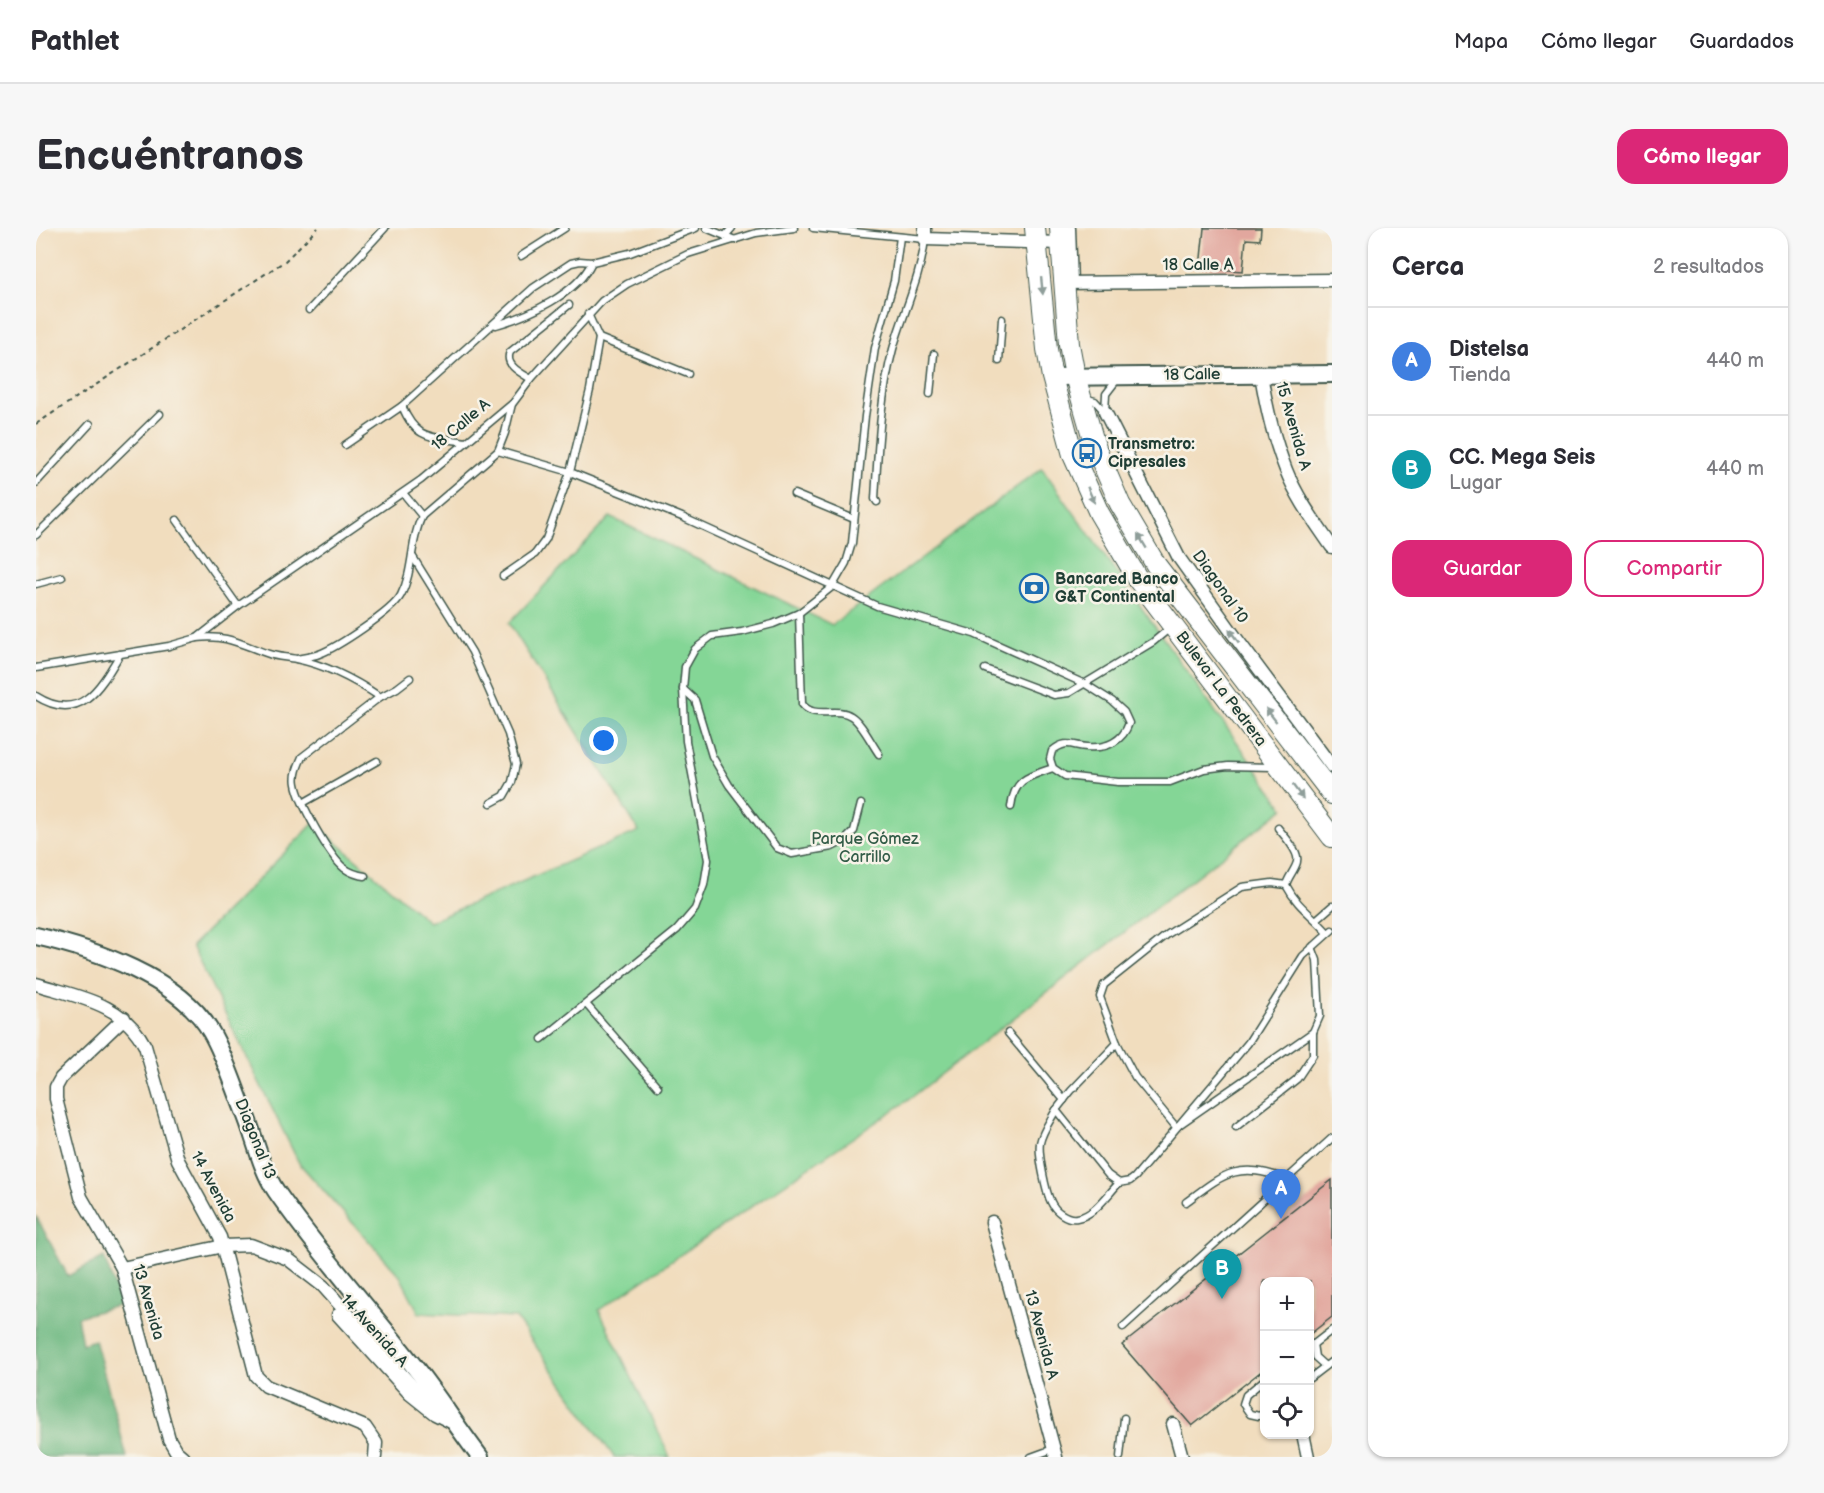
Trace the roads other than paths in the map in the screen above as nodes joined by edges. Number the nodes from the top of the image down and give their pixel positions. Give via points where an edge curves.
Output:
1 (385, 228) edge
2 (565, 228) edge
3 (696, 228) edge
4 (706, 228) edge
5 (732, 228) edge
6 (794, 228) edge
7 (813, 228) edge
8 (846, 230) edge
9 (1064, 233) edge
10 (925, 234) edge
11 (1036, 235) edge
12 (725, 236) junction
13 (900, 237) junction
14 (735, 240) junction
15 (521, 256) dead end
16 (592, 262) junction
17 (1332, 280) edge
18 (1069, 283) junction
19 (569, 304) dead end
20 (309, 310) dead end
21 (588, 314) junction
22 (1002, 319) dead end
23 (493, 326) junction
24 (599, 338) junction
25 (934, 354) dead end
26 (999, 361) dead end
27 (1261, 374) junction
28 (1332, 374) edge
29 (688, 375) dead end
30 (1075, 376) junction
31 (1125, 376) junction
32 (1052, 377) junction
33 (531, 379) junction
34 (930, 394) dead end
35 (1081, 397) junction
36 (513, 403) junction
37 (402, 406) junction
38 (1105, 412) junction
39 (160, 414) dead end
40 (90, 424) dead end
41 (466, 442) junction
42 (345, 445) dead end
43 (498, 451) junction
44 (570, 472) junction
45 (36, 483) edge
46 (403, 493) junction
47 (794, 494) dead end
48 (877, 502) dead end
49 (422, 516) junction
50 (854, 519) junction
51 (177, 520) dead end
52 (36, 535) edge
53 (1332, 547) edge
54 (413, 558) junction
55 (503, 576) dead end
56 (62, 577) dead end
57 (36, 584) edge
58 (832, 587) junction
59 (238, 606) junction
60 (800, 613) junction
61 (1173, 625) junction
62 (197, 638) junction
63 (120, 654) junction
64 (297, 659) junction
65 (36, 668) edge
66 (985, 669) dead end
67 (410, 678) dead end
68 (1085, 684) junction
69 (682, 689) junction
70 (36, 696) edge
71 (381, 697) junction
72 (879, 754) dead end
73 (377, 761) dead end
74 (1332, 766) edge
75 (1280, 767) junction
76 (1053, 768) junction
77 (1332, 794) edge
78 (303, 803) junction
79 (491, 803) dead end
80 (861, 804) dead end
81 (1011, 807) dead end
82 (1278, 828) dead end
83 (1332, 837) edge
84 (365, 876) dead end
85 (1286, 885) junction
86 (1332, 906) edge
87 (1317, 919) junction
88 (1330, 931) edge
89 (36, 936) edge
90 (1312, 947) junction
91 (36, 984) edge
92 (586, 1004) junction
93 (124, 1018) junction
94 (1313, 1032) junction
95 (1008, 1033) dead end
96 (542, 1039) dead end
97 (1117, 1043) junction
98 (658, 1087) dead end
99 (1064, 1100) junction
100 (1056, 1110) junction
101 (1176, 1127) junction
102 (1236, 1127) dead end
103 (1332, 1138) edge
104 (1287, 1179) junction
105 (1119, 1183) junction
106 (1186, 1202) dead end
107 (992, 1222) dead end
108 (223, 1246) junction
109 (122, 1268) junction
110 (1123, 1327) dead end
111 (1332, 1330) edge
112 (1314, 1343) edge
113 (1314, 1354) edge
114 (1332, 1361) edge
115 (1325, 1366) junction
116 (1314, 1375) edge
117 (1260, 1383) edge
118 (1260, 1414) edge
119 (451, 1418) junction
120 (1124, 1418) dead end
121 (1173, 1424) dead end
122 (1304, 1439) edge
123 (1055, 1453) edge
124 (183, 1457) edge
125 (375, 1457) edge
126 (480, 1457) edge
127 (1031, 1457) edge
128 (1120, 1457) edge
129 (1182, 1457) edge
130 (1308, 1457) edge

1 - 20 lane
2 - 15 lane
3 - 16 lane via 630,253
4 - 12 lane
5 - 12 lane
6 - 14 lane, 18 Calle A
7 - 8 lane
8 - 13 lane
9 - 11 street
9 - 18 main road, Bulevar La Pedrera
10 - 11 street
10 - 13 lane
10 - 48 lane via 923,261 893,351 885,391 877,460
11 -> 32 main road, Bulevar La Pedrera
12 - 14 lane
13 - 50 lane via 894,281 875,348
14 - 21 lane, 18 Calle A via 688,254 652,271 610,295
16 - 23 lane via 579,282 569,289 527,314
16 - 23 lane via 571,263 554,273
17 - 18 street, 18 Calle A
18 - 30 main road, Bulevar La Pedrera via 1069,344
19 - 33 lane via 507,357 509,363
21 - 24 lane
21 - 33 lane, 18 Calle A
22 - 26 lane
23 - 37 lane
24 - 29 lane
24 - 44 lane
25 - 34 lane
27 - 28 street, 18 Calle
27 - 31 street, 18 Calle
27 - 53 street, 15 Avenida A via 1265,403 1286,470
30 - 31 street, 18 Calle
30 - 32 street, 18 Calle
30 - 35 main road, Bulevar La Pedrera
31 - 38 lane via 1115,381 1106,394
32 -> 61 main road, Bulevar La Pedrera via 1073,455 1099,513 1139,581
33 - 36 lane, 18 Calle A
35 - 38 lane via 1095,401
77 -> 35 main road, Bulevar La Pedrera via 1155,565 1120,504 1095,446
36 - 41 lane, 18 Calle A
36 - 43 lane
37 - 41 lane via 412,427 423,435
37 - 42 lane
74 -> 38 street, Diagonal 10 via 1179,558
39 - 52 lane
40 - 45 lane
41 - 46 lane, 18 Calle A
43 - 44 lane
43 - 49 lane
44 - 55 lane via 546,539 535,554
44 - 58 lane via 682,517
46 - 49 lane
46 - 59 lane, 18 Calle A
47 - 50 lane
49 - 54 lane via 416,529
50 - 58 lane via 846,563
51 - 59 lane
54 - 64 lane via 400,596 379,618 320,654
54 - 79 lane via 472,652 508,734 516,764 512,782 504,796
56 - 57 lane
58 - 60 lane
58 - 68 lane via 877,606 974,634
59 - 62 lane, 18 Calle A
60 - 69 lane via 773,624 712,636 694,649 685,667
60 - 72 lane via 802,704 812,712 850,715
61 - 68 lane
61 - 75 main road, Bulevar La Pedrera
62 - 63 lane, 18 Calle A
62 - 64 lane via 233,639 270,655
63 - 65 lane, 18 Calle A
63 - 70 lane via 102,685 89,698 69,707 53,705
64 - 71 lane via 350,678
66 - 68 lane via 1054,695 1069,693
67 - 71 lane
68 - 76 lane via 1124,712 1129,723 1125,735 1102,746 1060,744 1052,751
69 - 80 lane via 695,700 712,756 729,785 777,848 792,854 844,841 854,831
69 - 92 lane via 686,741 708,860 704,885 695,909 676,930
71 - 78 lane via 302,757 296,783
73 - 78 lane
75 - 76 lane via 1204,769 1170,782 1065,776
75 -> 83 main road, Bulevar La Pedrera
76 - 81 lane via 1021,781 1015,788
78 - 84 lane via 342,867
82 - 85 lane via 1297,854
85 - 87 lane via 1310,916
85 - 97 lane via 1242,887 1168,934 1104,984 1100,997
86 - 87 lane
87 - 88 lane
88 - 90 lane
89 - 119 street, Diagonal 13 via 122,963 158,982 180,998 210,1031 275,1189
90 - 94 lane via 1317,960 1320,1016
90 - 101 lane via 1248,1043
91 - 93 street, 14 Avenida via 102,1004
92 - 96 lane
92 - 98 lane
93 - 108 street, 14 Avenida via 145,1046 178,1160
93 - 109 street, 13 Avenida via 61,1078 56,1090 81,1197
94 - 101 lane
94 - 102 lane via 1313,1055 1297,1079
95 - 99 lane
97 - 99 lane
97 - 101 lane via 1135,1077
99 - 100 lane
100 - 105 lane via 1108,1175
100 - 105 lane via 1040,1144 1051,1203 1069,1218 1078,1218 1091,1212
101 - 105 lane via 1135,1177
103 - 104 lane
104 - 106 lane via 1268,1172 1240,1170 1217,1178
104 - 110 lane
107 - 123 street, 13 Avenida A
108 - 109 street
108 - 119 street, 14 Avenida A via 256,1246 275,1254 285,1267 313,1287 410,1394 435,1414
108 - 125 street, 14 Avenida via 259,1380 359,1424 374,1437
109 - 124 street, 13 Avenida via 169,1439
111 - 112 lane
113 - 115 lane
114 - 115 lane
115 - 116 lane
117 - 118 lane via 1243,1401 1250,1414
119 - 126 street, Diagonal 13
120 - 128 lane
121 - 129 street
122 - 130 street
123 - 127 lane

